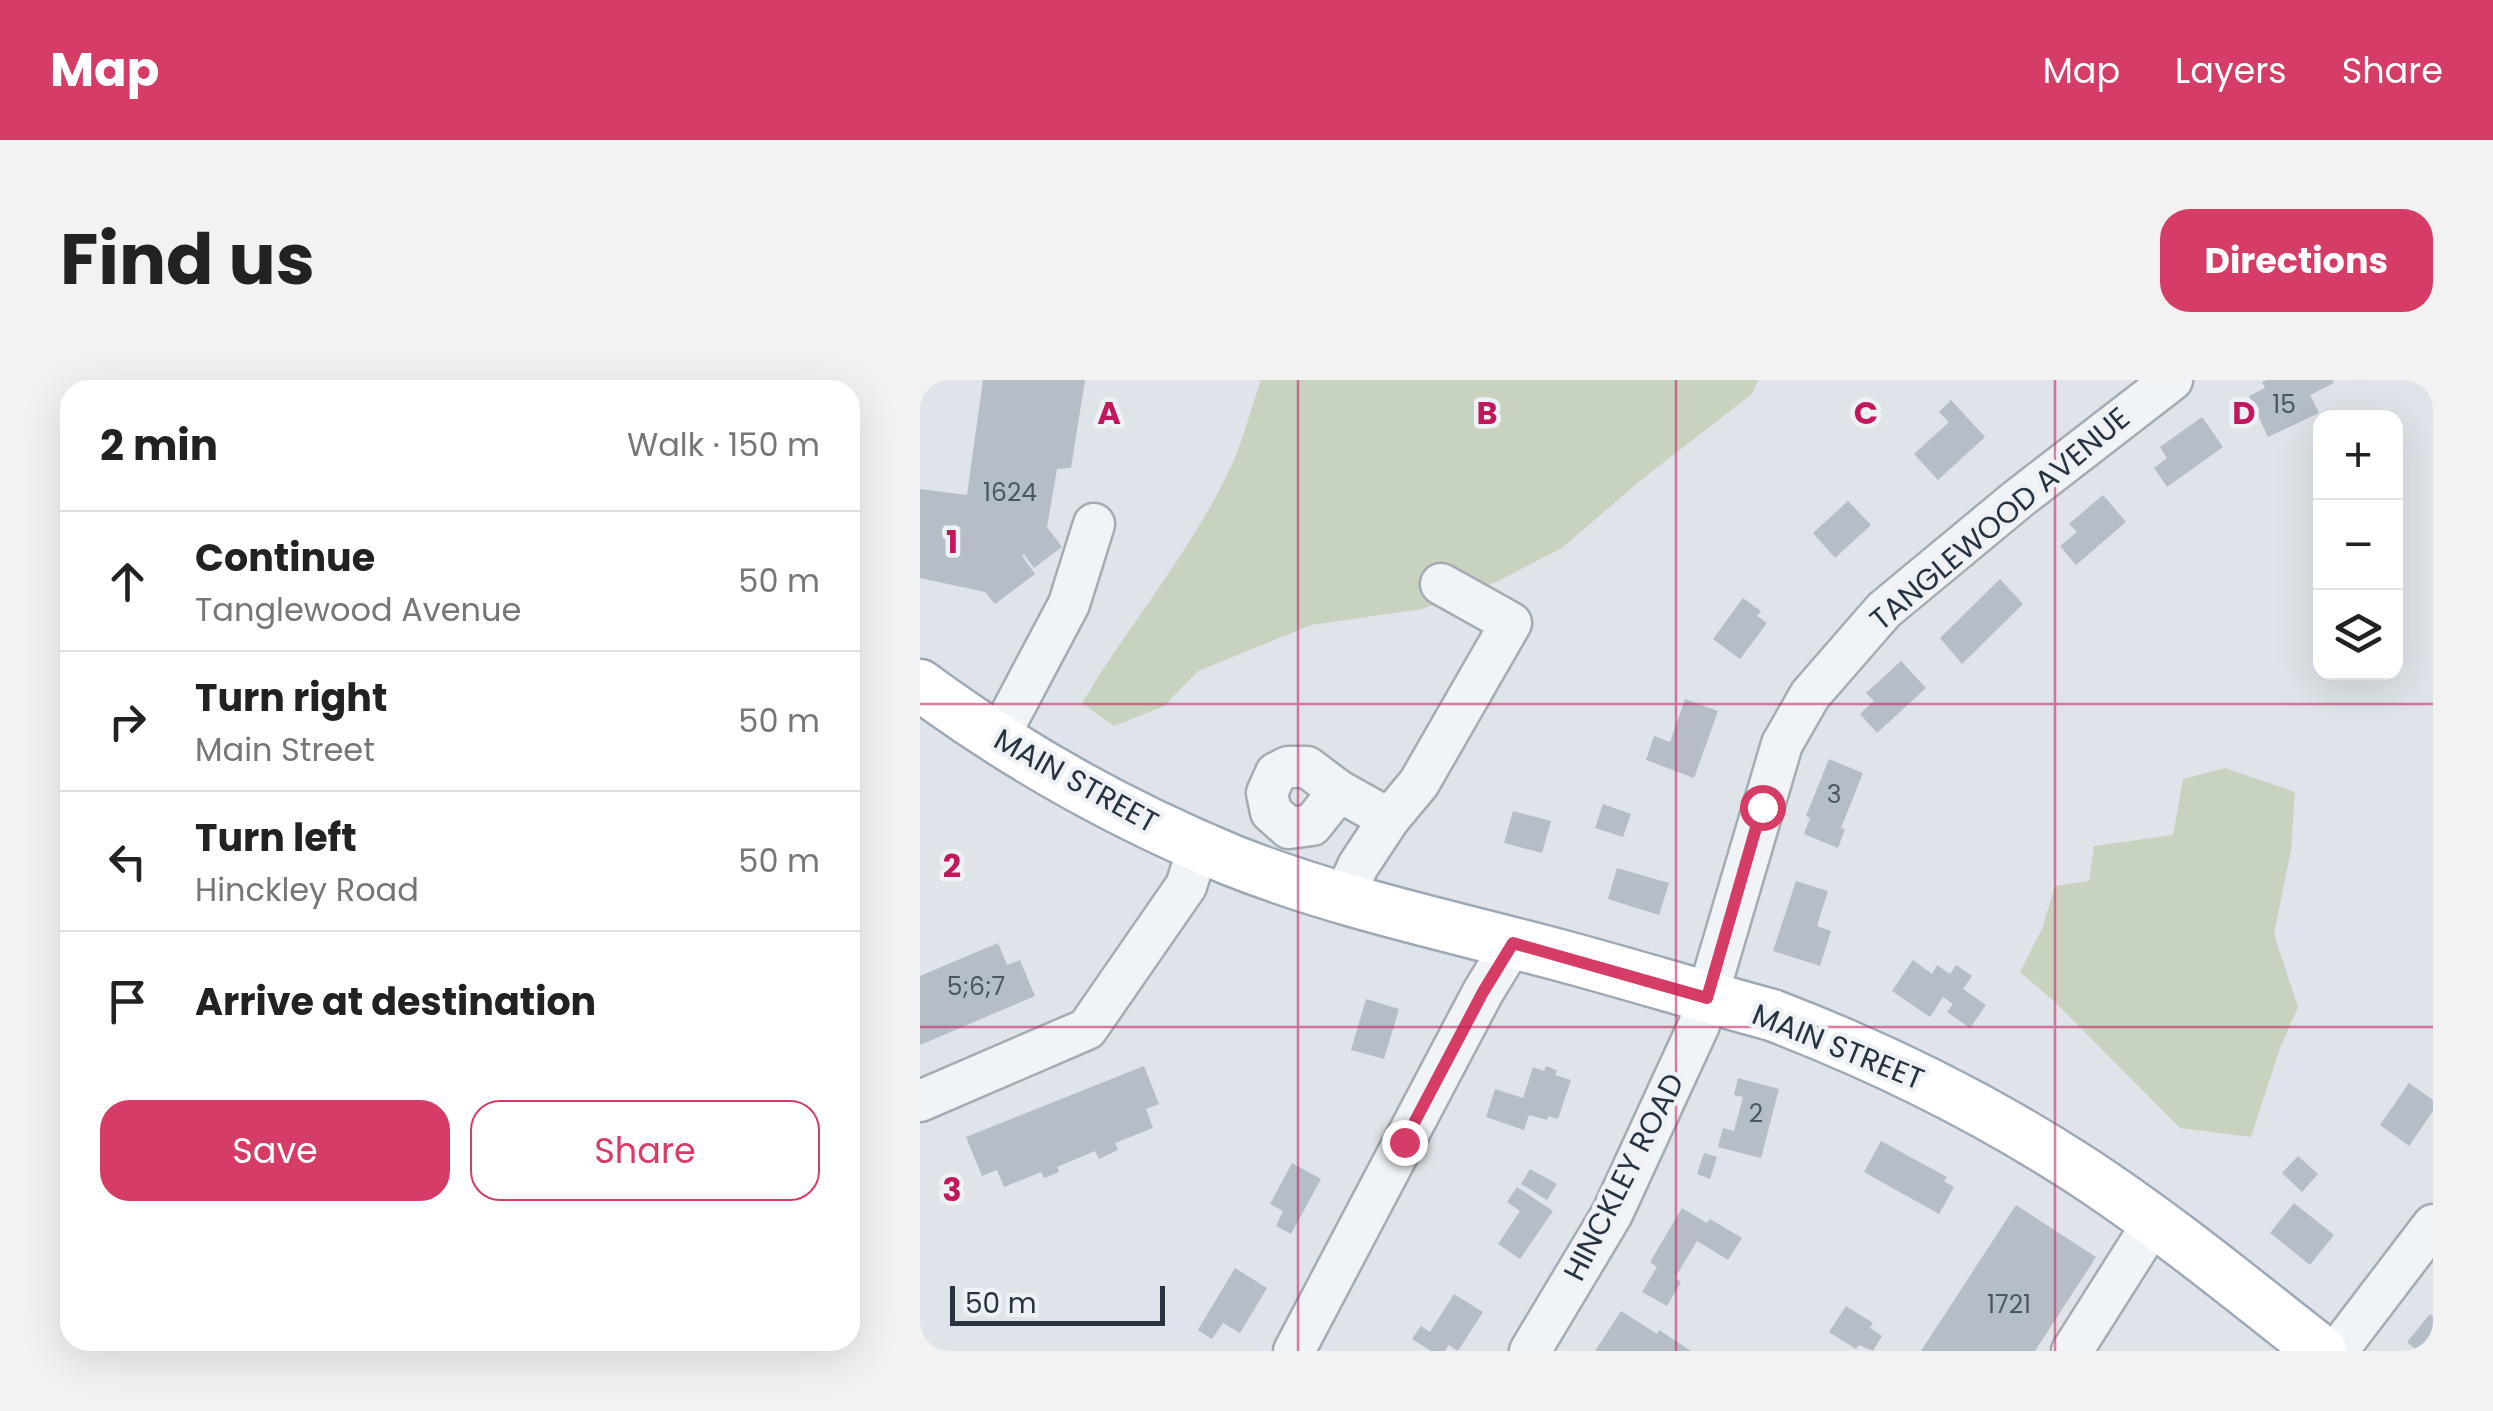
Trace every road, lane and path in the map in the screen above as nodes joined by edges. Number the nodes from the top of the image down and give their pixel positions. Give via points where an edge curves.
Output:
1 (2172, 380) edge
2 (1094, 524) dead end
3 (1441, 584) dead end
4 (920, 685) edge
5 (997, 740) junction
6 (1338, 791) dead end
7 (1389, 819) junction
8 (1199, 846) junction
9 (1344, 896) junction
10 (1513, 943) junction
11 (1707, 998) junction
12 (920, 1101) edge
13 (2153, 1223) junction
14 (2433, 1225) edge
15 (1294, 1351) edge
16 (1530, 1351) edge
17 (2072, 1351) edge
18 (2321, 1351) edge
19 (2337, 1351) edge

1 - 11 street, TANGLEWOOD AVENUE via 1884,610 1810,695 1782,744
2 - 5 street via 1069,604
3 - 7 street via 1510,623 1420,783
4 - 5 main road, MAIN STREET
5 - 8 main road, MAIN STREET
6 - 7 street
7 - 9 street
8 - 9 main road, MAIN STREET
8 - 12 street via 1186,886 1087,1029
9 - 10 main road, MAIN STREET
10 - 11 main road, MAIN STREET
10 - 15 street
11 - 13 main road, MAIN STREET via 1818,1033 1959,1098 2081,1170
11 - 16 street, HINCKLEY ROAD via 1612,1214
13 - 17 street
13 - 18 main road, MAIN STREET
14 - 19 street

